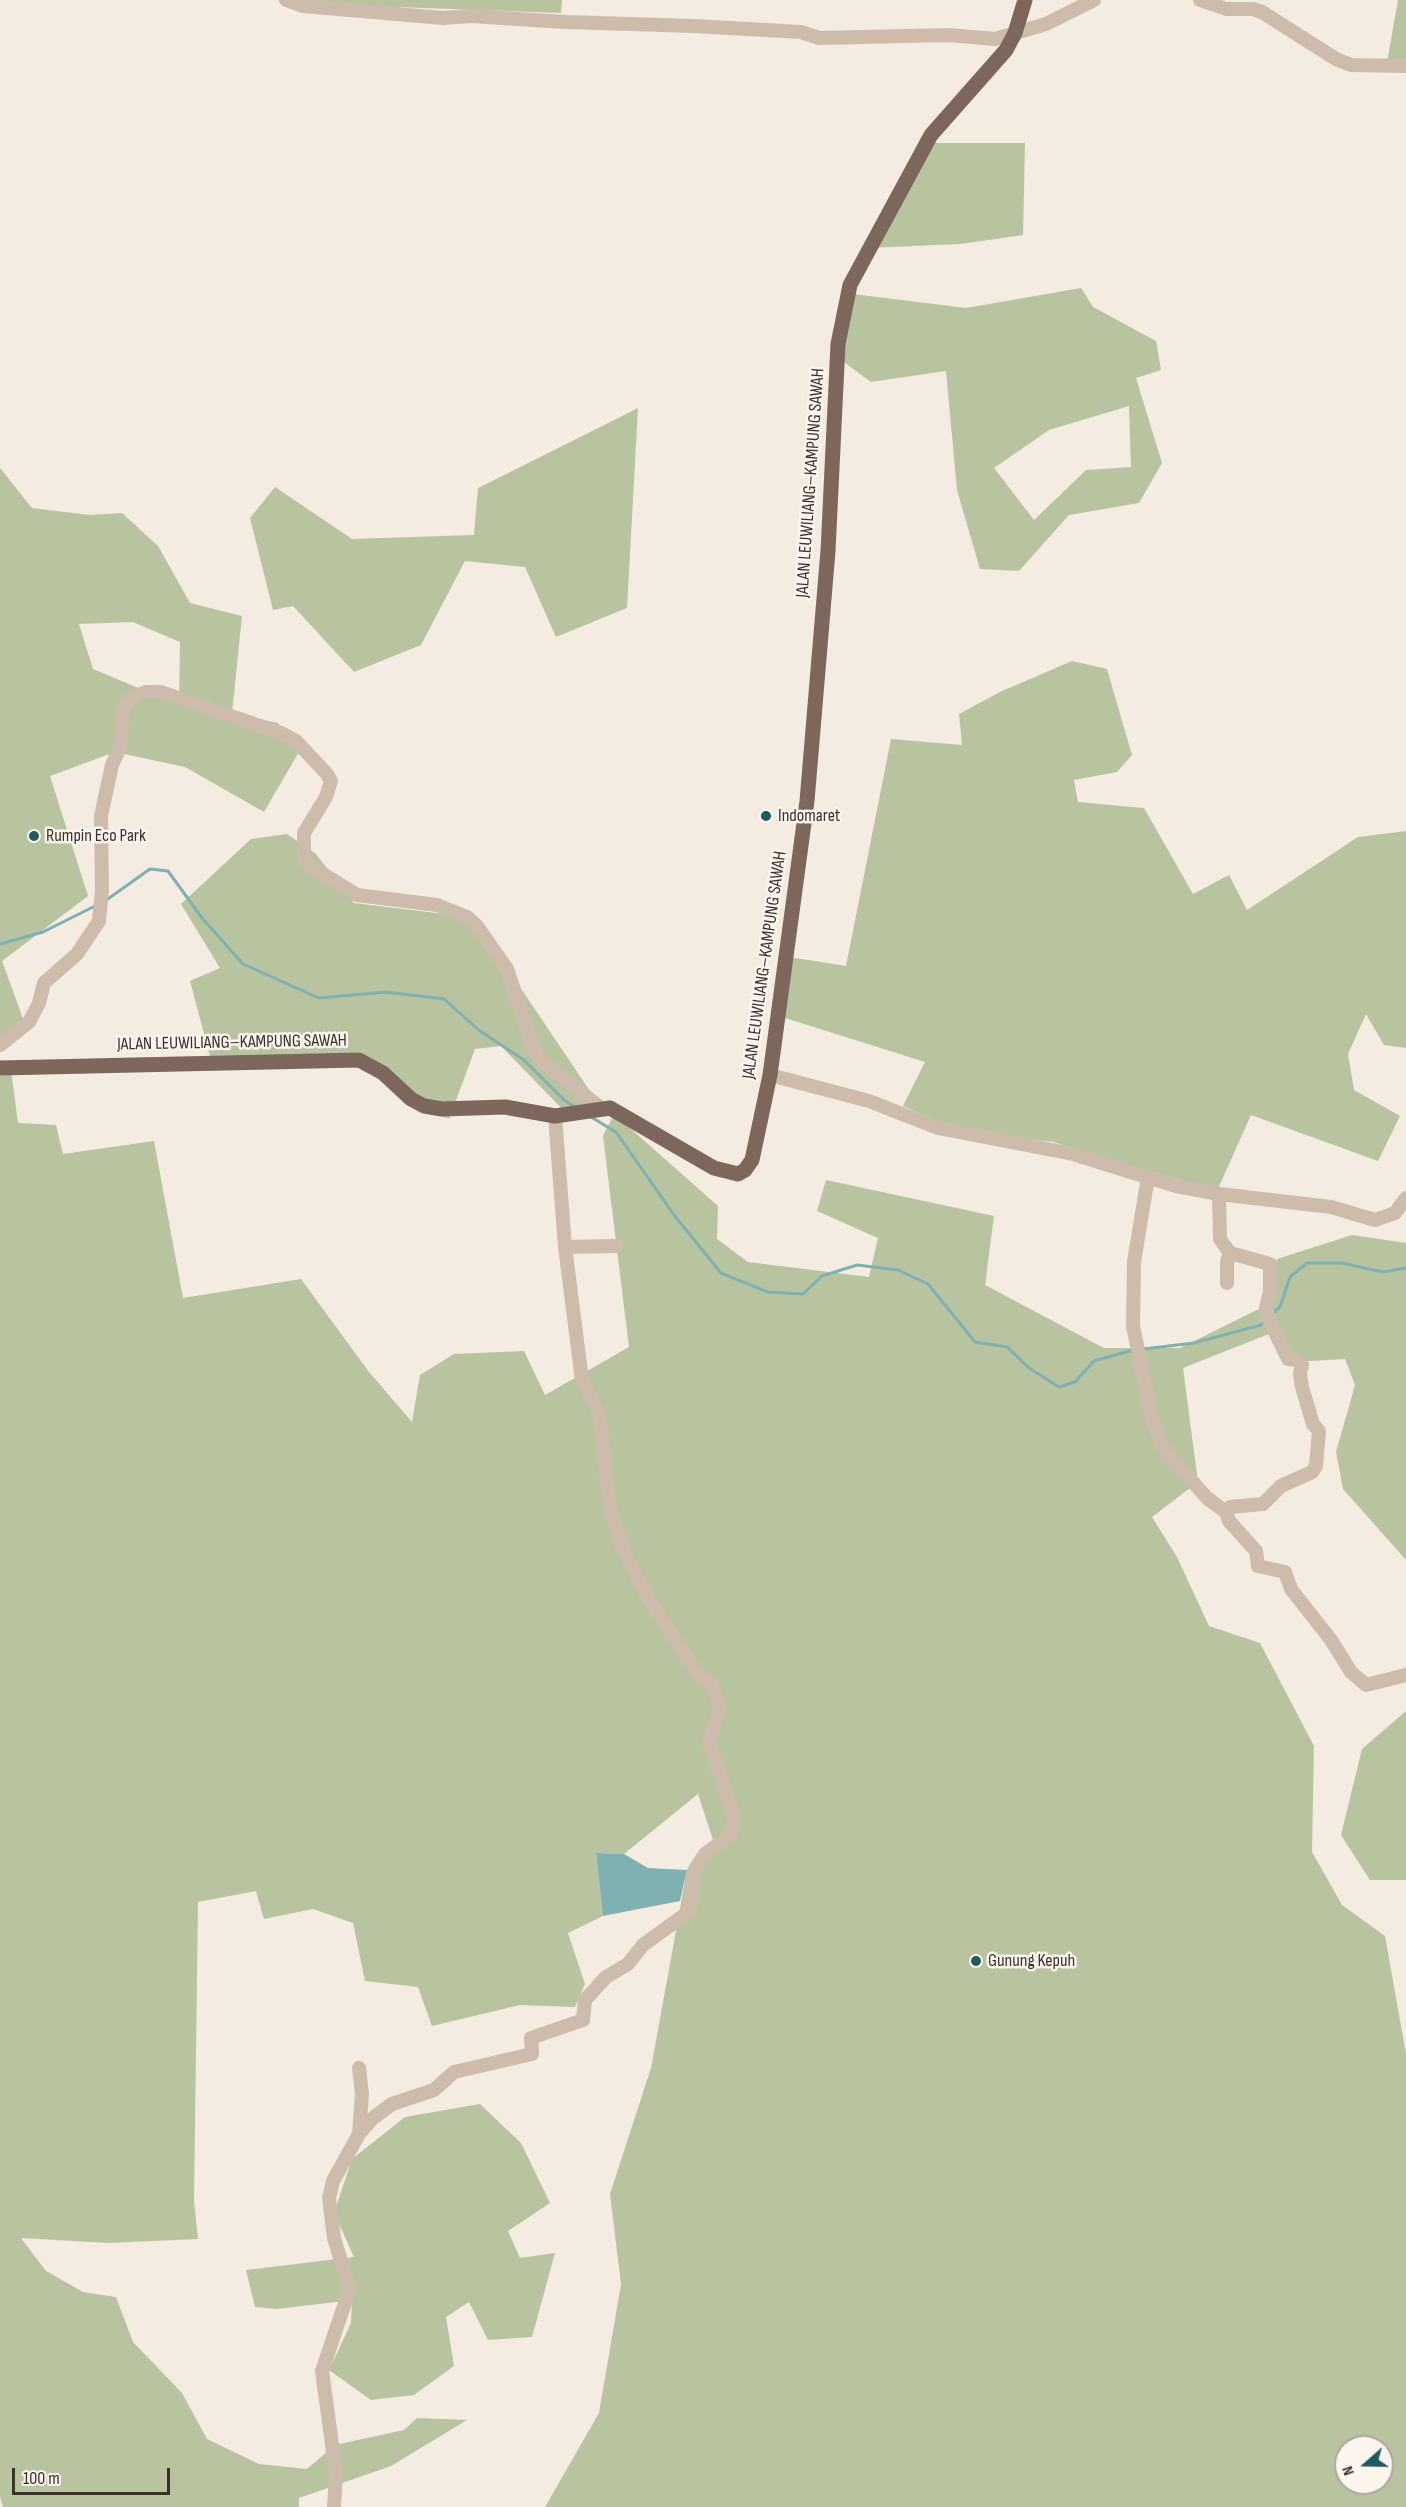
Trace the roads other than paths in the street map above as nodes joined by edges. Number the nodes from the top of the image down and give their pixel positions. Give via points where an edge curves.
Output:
1 (286, 0) edge
2 (1025, 0) edge
3 (1094, 0) edge
4 (1200, 0) edge
5 (1015, 33) junction
6 (1406, 66) edge
7 (0, 1045) edge
8 (0, 1068) edge
9 (770, 1074) junction
10 (598, 1108) junction
11 (555, 1116) junction
12 (1148, 1177) junction
13 (1219, 1194) junction
14 (1406, 1198) edge
15 (617, 1246) dead end
16 (565, 1247) junction
17 (1230, 1253) junction
18 (1227, 1283) dead end
19 (1226, 1512) junction
20 (1406, 1675) edge
21 (359, 2068) dead end
22 (359, 2134) junction
23 (334, 2507) edge

1 - 5 street via 303,6 443,18 694,26 801,32 819,38 949,35 995,39
2 - 5 main road, JALAN LEUWILIANG–KAMPUNG SAWAH
3 - 5 street via 1046,24
4 - 6 street via 1226,9 1262,12 1351,65
5 - 9 main road, JALAN LEUWILIANG–KAMPUNG SAWAH via 1006,50 931,135 857,269 845,304 838,344 828,551 807,801
7 - 10 street via 29,1022 44,983 76,954 99,921 101,816 112,765 121,745 122,715 133,697 161,692 296,741 331,781 304,833 302,848 310,866 357,895 437,904 467,917 507,969 540,1060
8 - 11 main road, JALAN LEUWILIANG–KAMPUNG SAWAH via 359,1060 383,1073 424,1106 505,1107
9 - 10 main road, JALAN LEUWILIANG–KAMPUNG SAWAH via 752,1160 738,1174 714,1168 618,1110
9 - 12 street via 869,1101 938,1128 1073,1154
10 - 11 main road, JALAN LEUWILIANG–KAMPUNG SAWAH
11 - 16 street
12 - 13 street
12 - 19 street via 1132,1286 1133,1326 1152,1419 1163,1448 1207,1498
13 - 14 street via 1331,1207 1375,1220 1395,1213
13 - 17 street via 1220,1239
15 - 16 street
16 - 22 street via 582,1380 599,1413 610,1507 622,1548 649,1600 698,1673 712,1684 720,1707 709,1743 734,1817 732,1834 705,1854 694,1871 690,1911 643,1946 628,1964 606,1977 585,2000 583,2020 531,2038 532,2054 454,2072 434,2090 392,2104
17 - 18 street
17 - 19 street via 1270,1264 1266,1308 1270,1322 1288,1359 1302,1365 1302,1388 1313,1424 1319,1431 1316,1466 1306,1476 1281,1486 1263,1504 1230,1507
19 - 20 street via 1229,1521 1256,1551 1258,1566 1285,1572 1291,1589 1351,1672 1366,1685
21 - 22 street
22 - 23 street via 333,2181 329,2198 334,2238 348,2284 322,2371 336,2474

